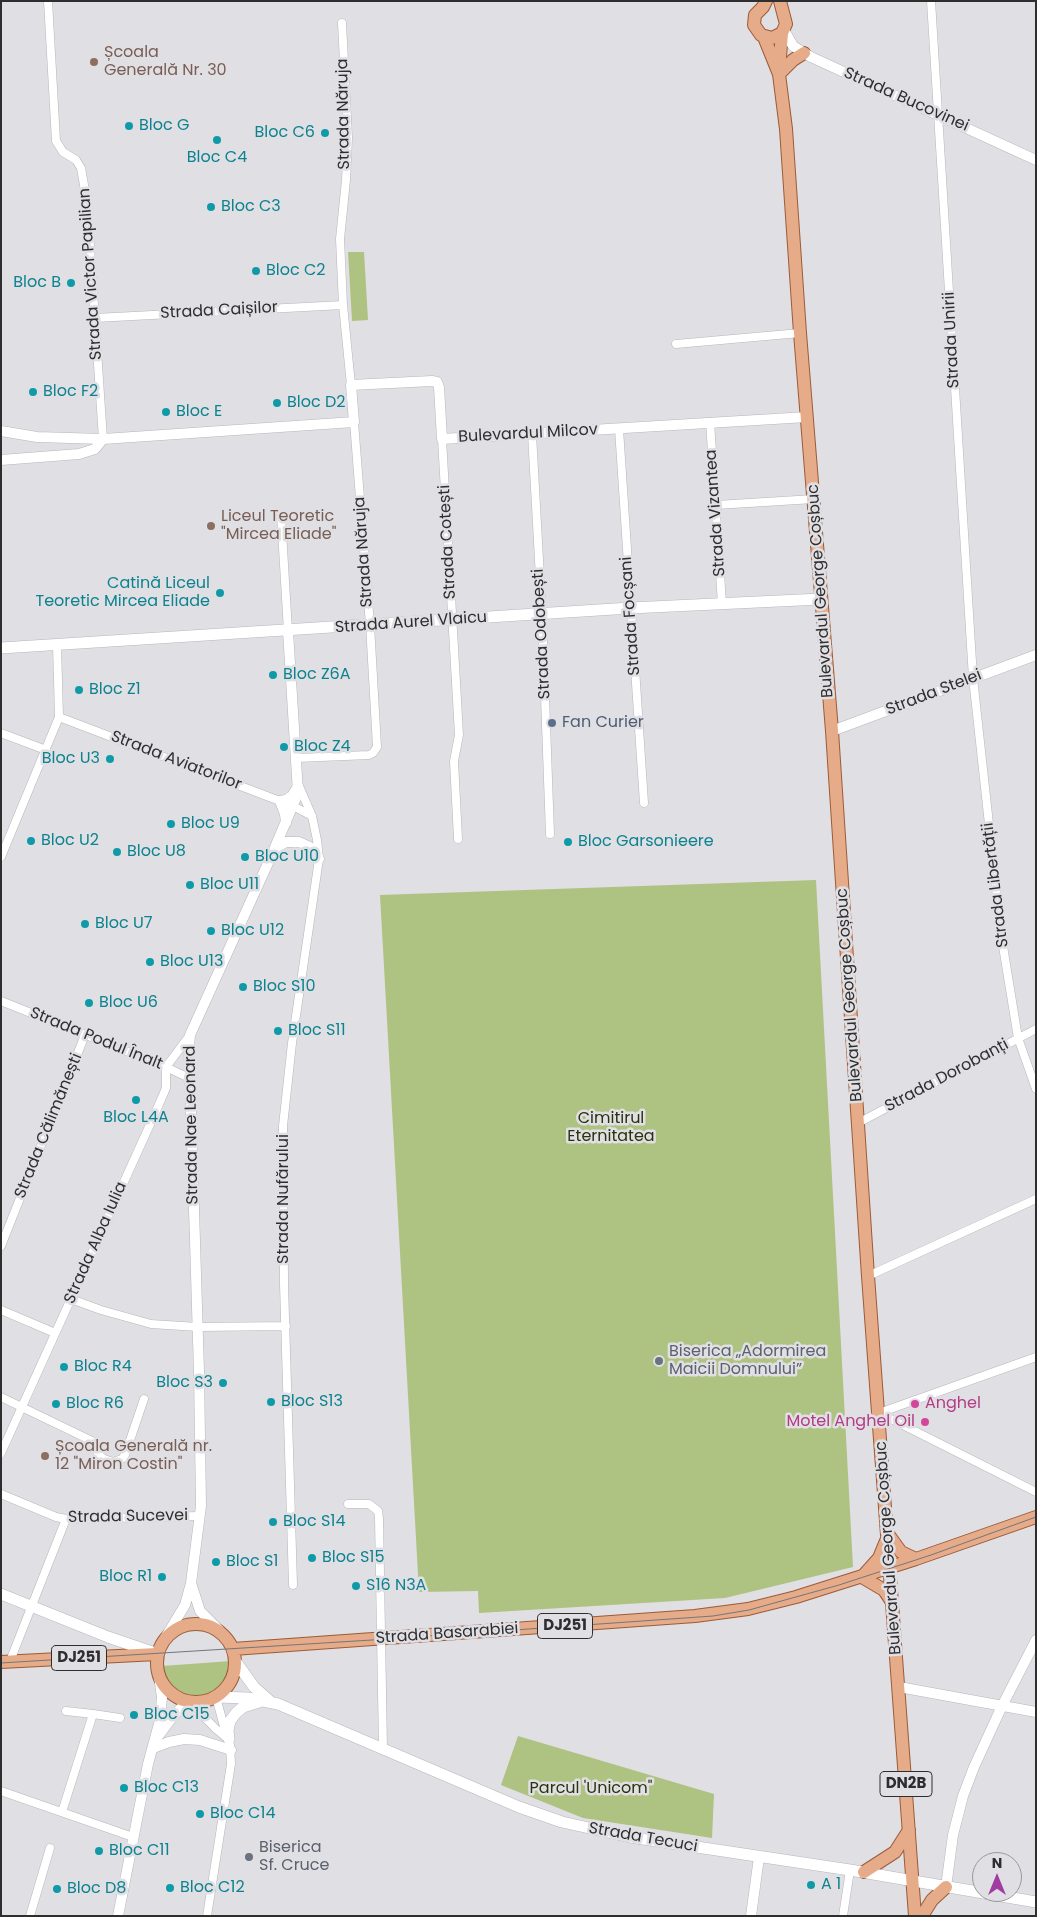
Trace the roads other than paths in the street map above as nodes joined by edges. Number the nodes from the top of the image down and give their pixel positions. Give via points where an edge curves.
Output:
1 (48, 1) edge
2 (780, 1) edge
3 (931, 1) edge
4 (764, 4) edge
5 (785, 15) junction
6 (342, 23) dead end
7 (783, 32) junction
8 (764, 37) junction
9 (804, 53) junction
10 (779, 74) junction
11 (938, 115) junction
12 (1036, 160) edge
13 (343, 305) junction
14 (95, 318) junction
15 (800, 333) junction
16 (676, 344) dead end
17 (350, 385) junction
18 (807, 417) junction
19 (354, 422) junction
20 (710, 422) junction
21 (619, 429) junction
22 (1, 431) edge
23 (532, 434) junction
24 (442, 438) junction
25 (102, 439) junction
26 (1, 460) edge
27 (814, 499) junction
28 (716, 505) junction
29 (281, 515) dead end
30 (821, 599) junction
31 (722, 604) junction
32 (630, 608) junction
33 (542, 614) junction
34 (453, 620) junction
35 (370, 626) junction
36 (288, 631) junction
37 (57, 645) junction
38 (1, 648) edge
39 (1036, 655) edge
40 (972, 678) junction
41 (59, 717) junction
42 (832, 731) junction
43 (1, 733) edge
44 (46, 750) junction
45 (297, 758) junction
46 (298, 785) junction
47 (280, 801) junction
48 (644, 803) dead end
49 (293, 806) junction
50 (312, 816) junction
51 (286, 823) junction
52 (550, 834) dead end
53 (458, 839) dead end
54 (275, 848) junction
55 (1, 857) edge
56 (319, 859) junction
57 (1, 1001) edge
58 (1036, 1029) edge
59 (85, 1035) junction
60 (190, 1035) junction
61 (1018, 1038) junction
62 (166, 1068) junction
63 (190, 1079) junction
64 (1036, 1089) edge
65 (858, 1124) junction
66 (1036, 1199) edge
67 (1, 1246) edge
68 (868, 1276) junction
69 (71, 1299) junction
70 (1, 1310) edge
71 (286, 1326) junction
72 (198, 1327) junction
73 (55, 1333) junction
74 (1036, 1358) edge
75 (1, 1397) edge
76 (144, 1399) dead end
77 (22, 1407) junction
78 (878, 1413) junction
79 (1, 1453) edge
80 (1036, 1492) edge
81 (1, 1494) edge
82 (348, 1504) dead end
83 (200, 1516) junction
84 (1036, 1517) edge
85 (66, 1519) junction
86 (888, 1534) junction
87 (916, 1559) junction
88 (890, 1567) junction
89 (862, 1577) junction
90 (191, 1583) junction
91 (293, 1585) dead end
92 (1, 1594) edge
93 (893, 1603) junction
94 (31, 1607) junction
95 (219, 1630) junction
96 (165, 1638) junction
97 (382, 1638) junction
98 (1036, 1640) edge
99 (233, 1648) junction
100 (157, 1654) junction
101 (5, 1661) edge
102 (236, 1662) junction
103 (159, 1676) junction
104 (899, 1687) junction
105 (216, 1697) junction
106 (188, 1701) junction
107 (271, 1702) junction
108 (1002, 1706) junction
109 (66, 1711) dead end
110 (1036, 1712) edge
111 (94, 1714) junction
112 (120, 1718) dead end
113 (154, 1744) junction
114 (230, 1745) junction
115 (383, 1749) junction
116 (1, 1791) edge
117 (62, 1812) junction
118 (910, 1830) junction
119 (133, 1836) junction
120 (50, 1848) dead end
121 (759, 1857) junction
122 (850, 1870) junction
123 (864, 1872) junction
124 (914, 1881) junction
125 (946, 1887) junction
126 (1036, 1902) edge
127 (30, 1916) edge
128 (118, 1916) edge
129 (207, 1916) edge
130 (751, 1916) edge
131 (843, 1916) edge
132 (916, 1916) edge
133 (922, 1916) edge

1 - 14 street, Strada Victor Papilian via 56,140 63,152 76,160 84,179
2 - 5 main road, Bulevardul George Coșbuc
3 - 11 street, Strada Unirii
4 - 5 main road, Bulevardul George Coșbuc
4 - 8 main road, Bulevardul George Coșbuc via 755,15 754,25
5 - 7 main road, Bulevardul George Coșbuc
6 - 13 street, Strada Năruja via 348,138 340,239
7 - 8 main road via 772,38
7 - 9 street, Strada Bucovinei via 793,46
7 - 10 main road, Bulevardul George Coșbuc
8 - 10 main road, Bulevardul George Coșbuc
9 - 10 main road
9 - 11 street, Strada Bucovinei
10 - 15 main road, Bulevardul George Coșbuc via 786,129
11 - 12 street, Strada Bucovinei
11 - 40 street, Strada Unirii
13 - 14 street, Strada Caișilor
13 - 17 street, Strada Năruja
14 - 25 street, Strada Victor Papilian
15 - 16 street
15 - 18 main road, Bulevardul George Coșbuc
17 - 19 street
17 - 24 street, Bulevardul Milcov via 437,382
18 - 20 street, Bulevardul Milcov
18 - 27 main road, Bulevardul George Coșbuc
19 - 25 street
19 - 35 street, Strada Năruja
20 - 21 street, Bulevardul Milcov
20 - 28 street, Strada Vizantea
21 - 23 street, Bulevardul Milcov
21 - 32 street, Strada Focșani
22 - 25 street via 37,438
23 - 24 street, Bulevardul Milcov
23 - 33 street, Strada Odobești
24 - 34 street, Strada Cotești
25 - 26 street via 95,449 79,454
27 - 28 street
27 - 30 main road, Bulevardul George Coșbuc
28 - 31 street, Strada Vizantea
29 - 36 street
30 - 31 main road, Strada Aurel Vlaicu
30 - 42 main road, Bulevardul George Coșbuc
31 - 32 main road, Strada Aurel Vlaicu
32 - 33 main road, Strada Aurel Vlaicu
32 - 48 street, Strada Focșani
33 - 34 main road, Strada Aurel Vlaicu
33 - 52 street, Strada Odobești
34 - 35 main road, Strada Aurel Vlaicu
34 - 53 street, Strada Cotești via 459,735 454,761
35 - 36 main road, Strada Aurel Vlaicu
35 - 45 street, Strada Năruja via 376,750 369,755
36 - 37 main road, Strada Aurel Vlaicu
36 - 45 street, Strada Nae Leonard
37 - 38 main road, Strada Aurel Vlaicu
37 - 41 street
39 - 40 street, Strada Stelei
40 - 42 street, Strada Stelei
40 - 61 street, Strada Libertății via 1000,934
41 - 44 street
41 - 47 street, Strada Aviatorilor
42 - 65 main road, Bulevardul George Coșbuc
43 - 44 street
44 - 55 street
45 - 46 street, Strada Nae Leonard
46 - 47 street via 292,796
46 - 49 street, Strada Nae Leonard
46 - 50 street, Strada Nufărului
47 - 49 street, Strada Aviatorilor
47 - 51 street
49 - 50 street
49 - 51 street, Strada Nae Leonard
50 - 56 street, Strada Nufărului
51 - 54 street, Strada Nae Leonard
54 - 56 street via 286,842 299,842 310,847
54 - 60 street, Strada Nae Leonard
56 - 71 street, Strada Nufărului via 292,1044 284,1126
57 - 59 street, Strada Podul Înalt
58 - 61 street, Strada Dorobanți
59 - 62 street, Strada Podul Înalt
59 - 67 street, Strada Călimănești
60 - 62 street
60 - 63 street, Strada Nae Leonard
61 - 64 street, Strada Libertății
61 - 65 street, Strada Dorobanți
62 - 63 street, Strada Podul Înalt
62 - 69 street, Strada Alba Iulia via 166,1088
63 - 72 street, Strada Nae Leonard
65 - 68 main road, Bulevardul George Coșbuc
66 - 68 street
68 - 78 main road, Bulevardul George Coșbuc
69 - 72 street via 151,1324
69 - 73 street, Strada Alba Iulia
70 - 73 street
71 - 72 street
71 - 91 street, Strada Nufărului
72 - 83 street, Strada Nae Leonard
73 - 77 street, Strada Alba Iulia
74 - 78 street
75 - 77 street
76 - 77 street via 125,1454 113,1462 98,1454 92,1441
77 - 79 street, Strada Alba Iulia
78 - 80 street
78 - 86 main road, Bulevardul George Coșbuc
81 - 85 street, Strada Sucevei
82 - 97 street via 369,1504 378,1512
83 - 85 street, Strada Sucevei
83 - 90 street, Strada Nae Leonard
84 - 87 main road, Strada Basarabiei
85 - 94 street
86 - 87 main road via 901,1552
86 - 88 main road, Bulevardul George Coșbuc
86 - 89 main road via 880,1558
87 - 88 main road, Strada Basarabiei
88 - 89 main road, Strada Basarabiei / DJ251
88 - 93 main road, Bulevardul George Coșbuc / DN2B
89 - 93 main road via 884,1590
89 - 97 main road, Strada Basarabiei / DJ251 via 796,1597 714,1615
90 - 95 street, Strada Nae Leonard via 200,1611
90 - 96 street, Strada Nae Leonard via 182,1610
92 - 94 main road, DJ251
93 - 104 main road, Bulevardul George Coșbuc / DN2B
94 - 100 main road, DJ251
94 - 101 street
95 - 96 main road via 208,1625 190,1624 174,1630
95 - 99 main road
96 - 100 main road
97 - 99 main road, Strada Basarabiei / DJ251
97 - 115 street
98 - 108 street
99 - 102 main road
100 - 101 main road, DJ251
100 - 103 main road
102 - 105 main road via 231,1682
102 - 107 main road, Strada Tecuci via 254,1687
103 - 106 main road via 170,1692
103 - 113 street via 162,1704
104 - 108 street
104 - 118 main road, Bulevardul George Coșbuc / DN2B
105 - 106 main road via 206,1701
105 - 107 main road, Strada Tecuci
105 - 114 street
106 - 113 street
106 - 114 street
107 - 114 main road via 252,1703 236,1713 228,1730
107 - 115 main road, Strada Tecuci
108 - 110 street
108 - 125 street via 962,1796
109 - 111 street
111 - 112 street
111 - 117 street
113 - 114 street via 184,1739
113 - 119 street
114 - 129 street via 231,1764
115 - 121 main road, Strada Tecuci via 562,1822 630,1837
116 - 117 street
117 - 119 street
118 - 123 main road via 894,1852
118 - 124 main road, Bulevardul George Coșbuc / DN2B
119 - 128 street
120 - 127 street
121 - 122 main road, Strada Tecuci
121 - 130 street
122 - 123 main road, Strada Tecuci
122 - 131 street
123 - 124 main road, Strada Tecuci
124 - 125 main road, Strada Tecuci
124 - 132 main road, Bulevardul George Coșbuc / DN2B
125 - 126 main road, Strada Tecuci
125 - 133 main road

